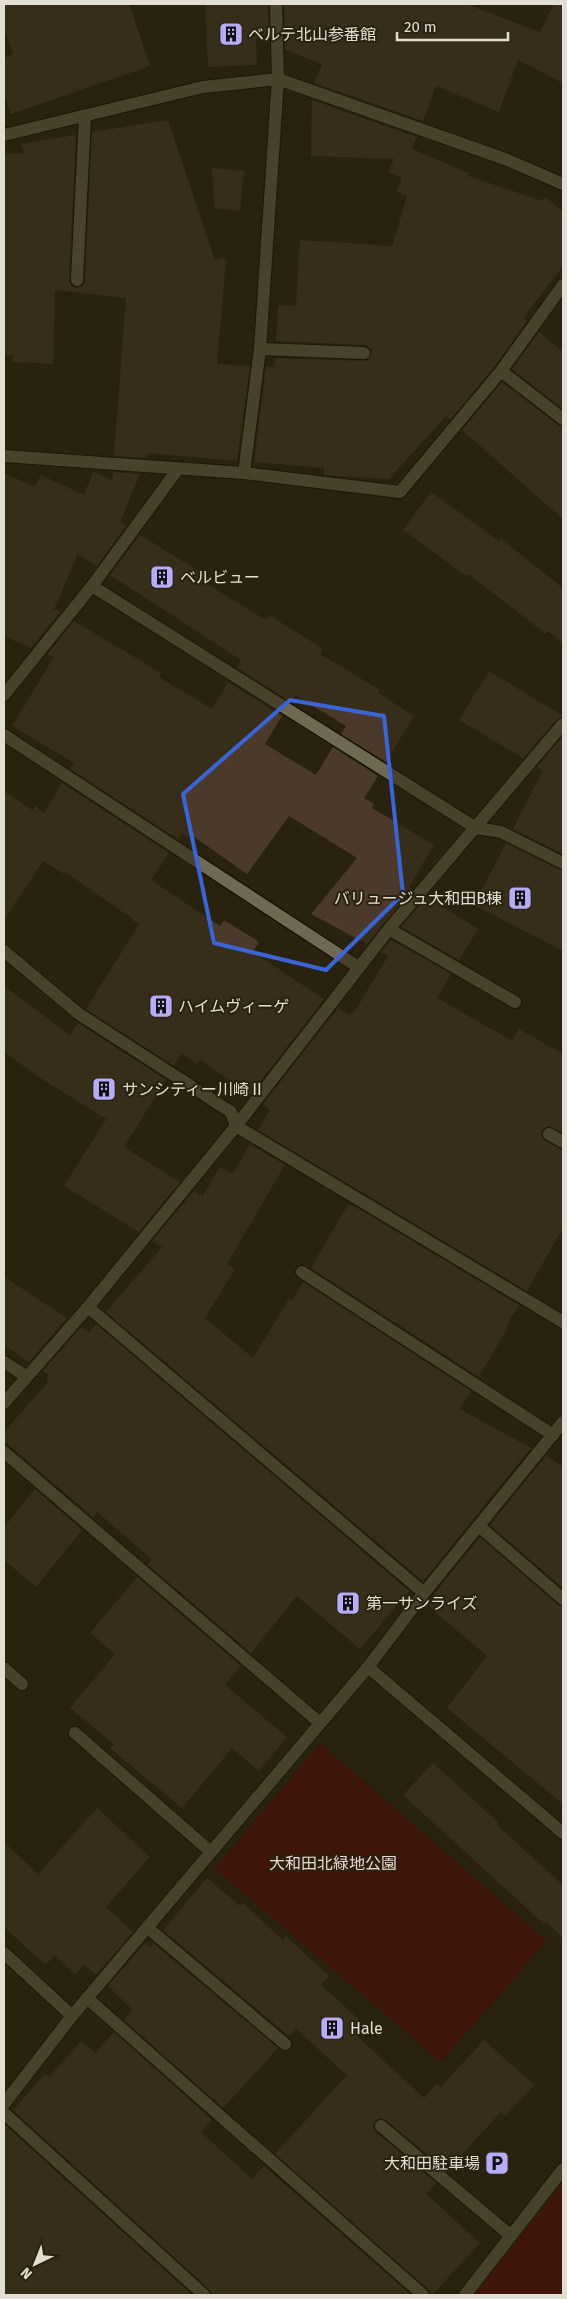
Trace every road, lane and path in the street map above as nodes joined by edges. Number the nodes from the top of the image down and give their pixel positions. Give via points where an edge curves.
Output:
1 (276, 4) edge
2 (278, 79) junction
3 (85, 116) junction
4 (4, 136) edge
5 (563, 184) edge
6 (77, 280) dead end
7 (563, 285) edge
8 (260, 349) junction
9 (364, 353) dead end
10 (501, 371) junction
11 (563, 419) edge
12 (4, 456) edge
13 (178, 469) junction
14 (244, 473) junction
15 (92, 586) junction
16 (4, 695) edge
17 (563, 724) edge
18 (4, 735) edge
19 (476, 828) junction
20 (563, 863) edge
21 (389, 929) junction
22 (4, 951) edge
23 (358, 967) junction
24 (515, 1002) dead end
25 (236, 1126) junction
26 (549, 1134) dead end
27 (563, 1142) edge
28 (302, 1272) dead end
29 (88, 1307) junction
30 (563, 1322) edge
31 (4, 1362) edge
32 (27, 1377) junction
33 (4, 1402) edge
34 (563, 1422) edge
35 (553, 1435) junction
36 (4, 1452) edge
37 (480, 1527) junction
38 (424, 1592) junction
39 (563, 1599) edge
40 (368, 1666) junction
41 (4, 1668) edge
42 (22, 1684) dead end
43 (320, 1723) junction
44 (75, 1733) dead end
45 (563, 1833) edge
46 (211, 1852) junction
47 (148, 1928) junction
48 (4, 1953) edge
49 (87, 1998) junction
50 (72, 2016) junction
51 (285, 2044) dead end
52 (4, 2104) edge
53 (4, 2114) edge
54 (381, 2126) dead end
55 (563, 2169) edge
56 (511, 2236) junction
57 (204, 2295) edge
58 (423, 2295) edge
59 (465, 2295) edge

1 - 2 street
2 - 3 street via 203,87
2 - 5 street via 505,159
2 - 8 street
3 - 4 street
3 - 6 street
7 - 10 street
8 - 9 street
8 - 14 street
10 - 11 street
10 - 14 street via 400,492
12 - 13 street
13 - 14 street
13 - 15 street
15 - 16 street
15 - 19 street
17 - 19 street
18 - 23 street
19 - 20 street via 501,832
19 - 21 street
21 - 23 street
21 - 24 street
22 - 25 street via 79,1014 231,1112
23 - 25 street
25 - 29 street
25 - 30 street
26 - 27 street
28 - 35 street
29 - 32 street
29 - 38 street
31 - 32 street
32 - 33 street
34 - 35 street
35 - 37 street
36 - 43 street
37 - 38 street
37 - 39 street
38 - 40 street
40 - 43 street
40 - 45 street
41 - 42 street
43 - 46 street
44 - 46 street
46 - 47 street
47 - 49 street
47 - 51 street
48 - 50 street
49 - 50 street
49 - 58 street
50 - 52 street
53 - 57 street
54 - 56 street
55 - 56 street
56 - 59 street

